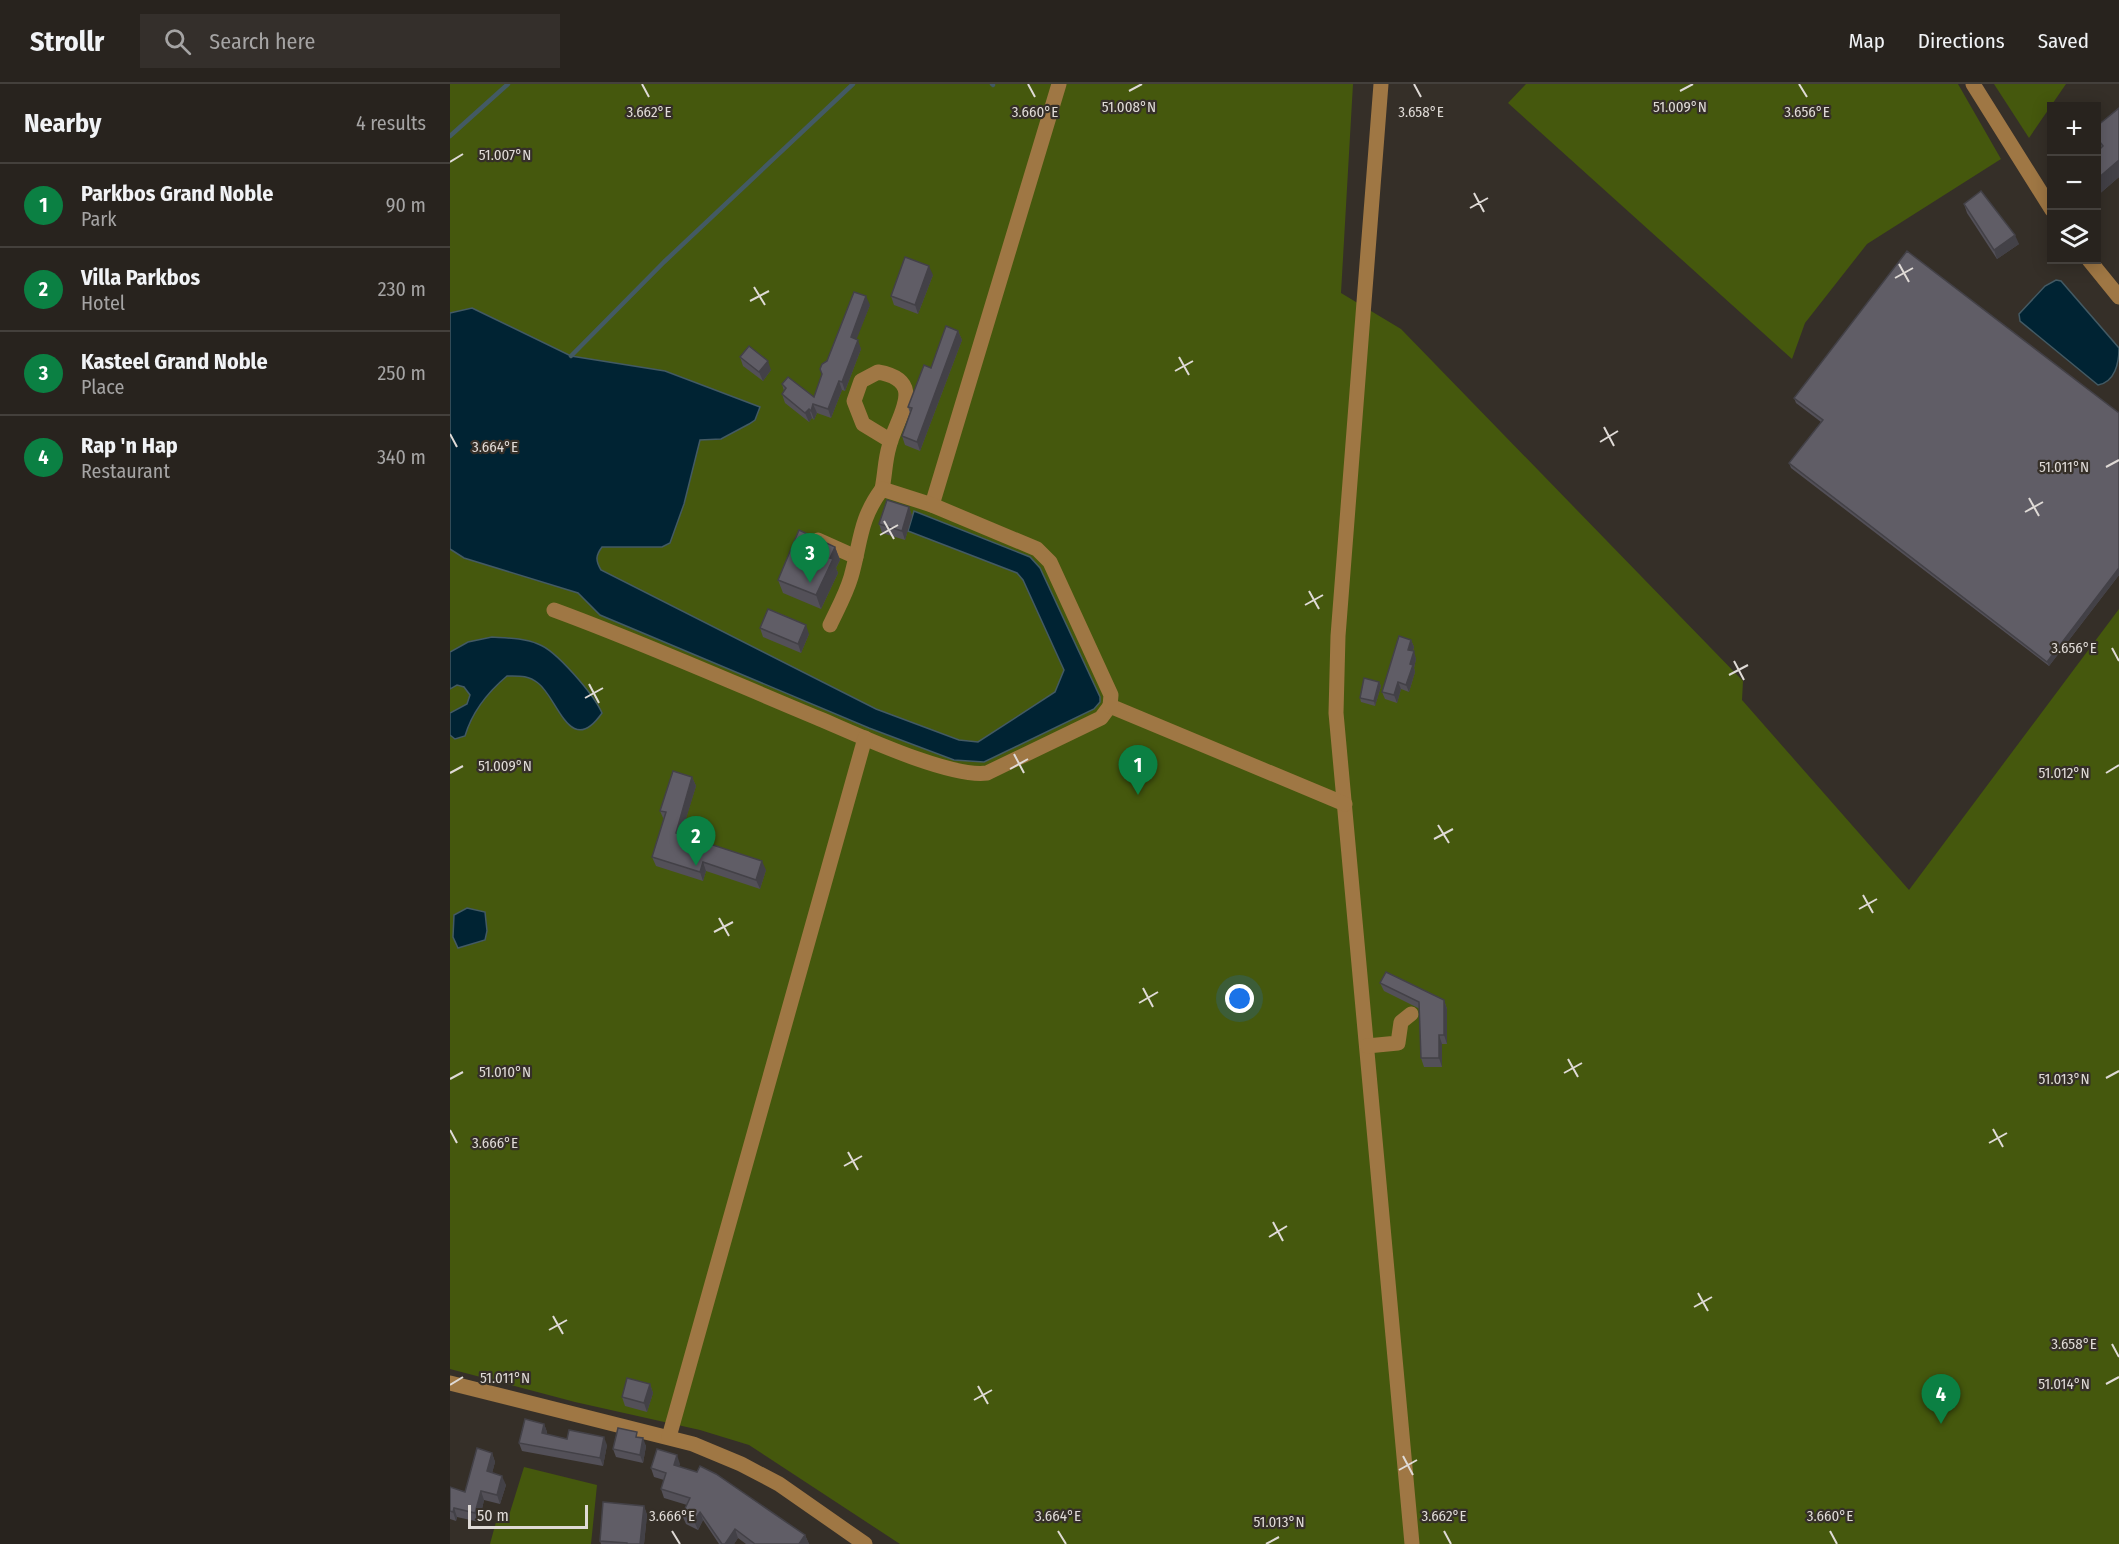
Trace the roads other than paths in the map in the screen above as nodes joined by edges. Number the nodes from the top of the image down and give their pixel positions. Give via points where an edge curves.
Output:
1 (1059, 84) edge
2 (1381, 84) edge
3 (1973, 84) edge
4 (2047, 202) edge
5 (2092, 264) edge
6 (2119, 297) edge
7 (891, 441) dead end
8 (882, 489) junction
9 (932, 505) junction
10 (810, 536) edge
11 (856, 557) junction
12 (554, 610) dead end
13 (830, 625) dead end
14 (1110, 706) junction
15 (865, 738) junction
16 (1345, 804) junction
17 (1411, 1014) dead end
18 (1367, 1046) junction
19 (450, 1383) edge
20 (669, 1437) junction
21 (865, 1544) edge
22 (1412, 1544) edge

1 - 9 street
2 - 16 street via 1338,636 1336,713
3 - 4 street
5 - 6 street
7 - 8 street
8 - 9 street
8 - 11 street via 870,505
9 - 14 street via 1031,544 1050,562 1111,695
10 - 11 street
11 - 13 street
12 - 15 street
14 - 15 street via 1101,718 977,774 952,770
14 - 16 street
15 - 20 street
16 - 18 street
17 - 18 street via 1401,1022 1398,1043
18 - 22 street
19 - 20 street
20 - 21 street via 741,1464 779,1484

